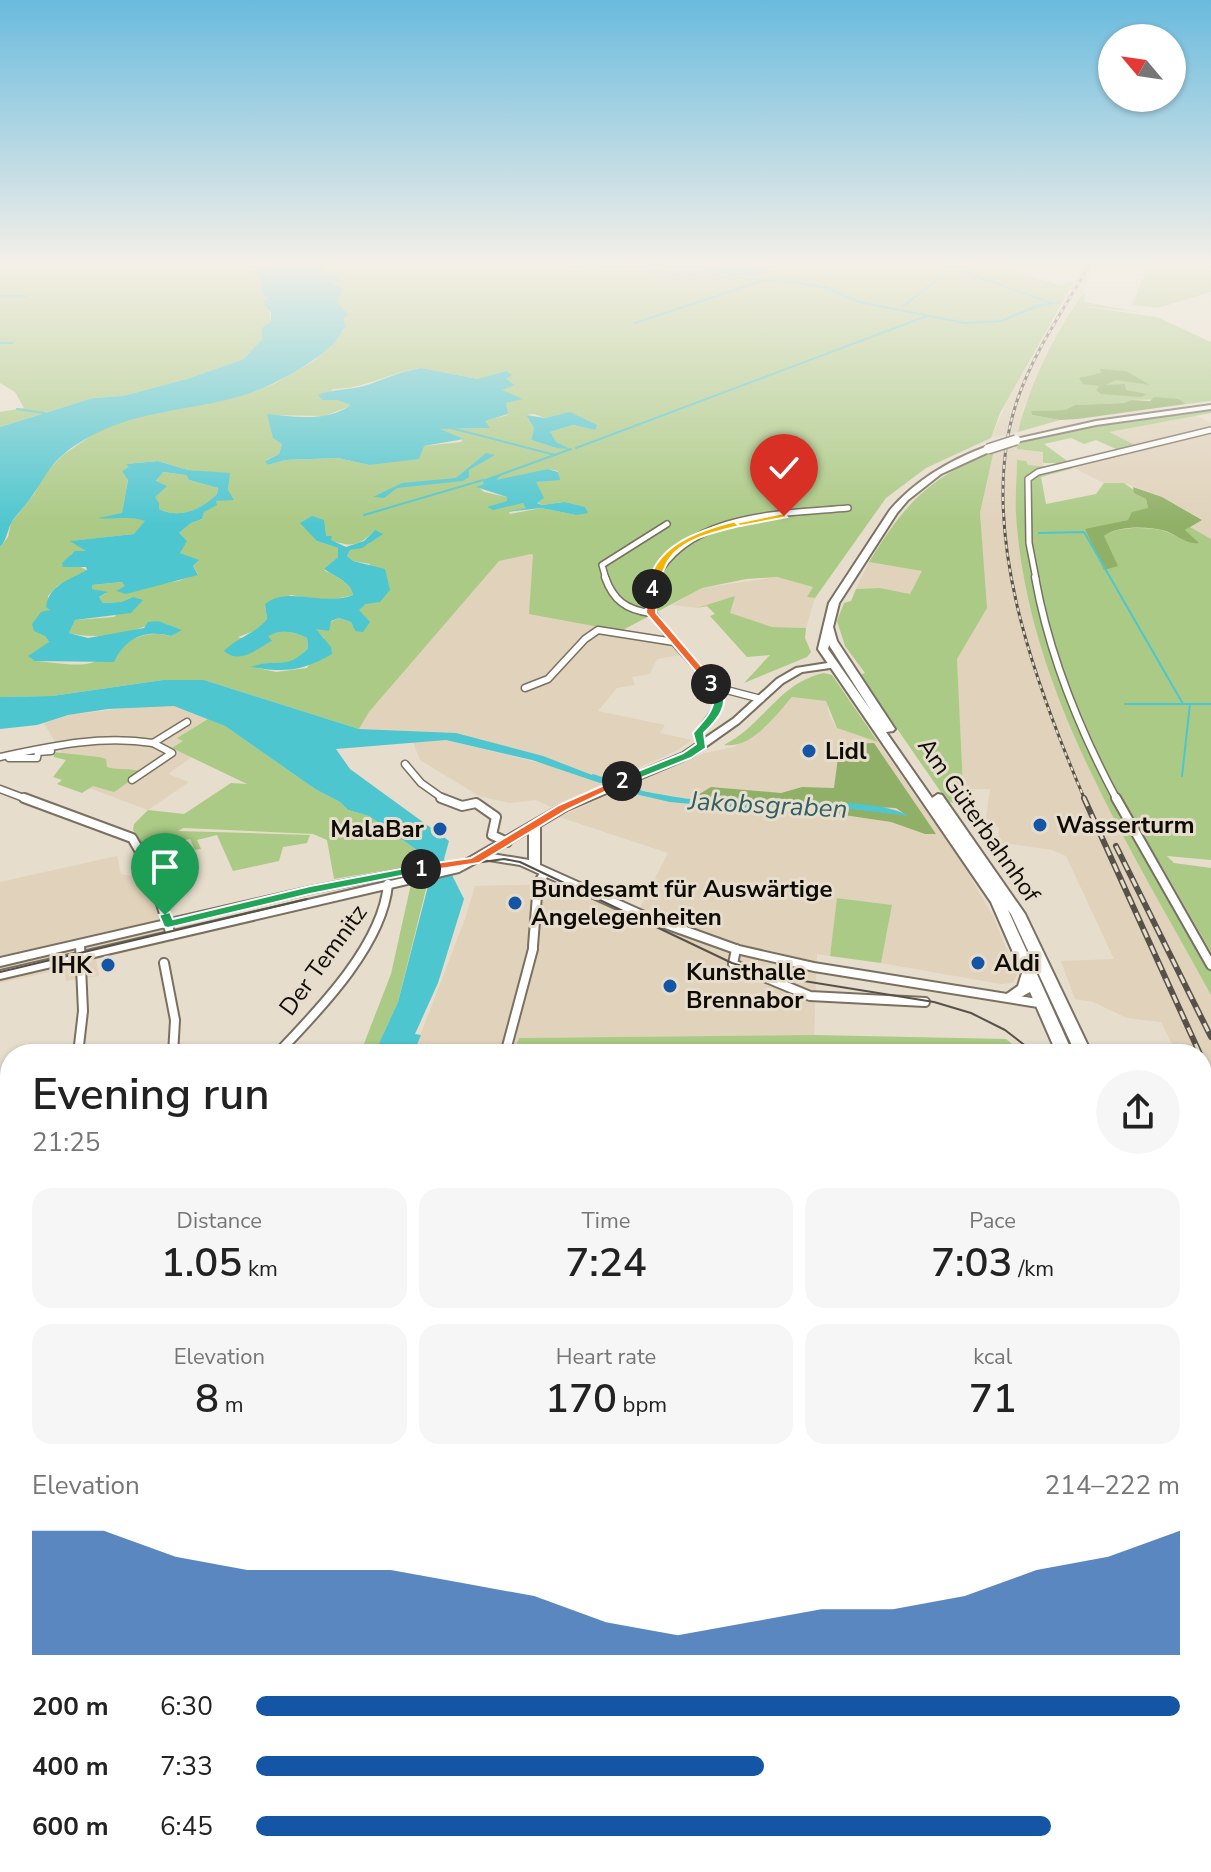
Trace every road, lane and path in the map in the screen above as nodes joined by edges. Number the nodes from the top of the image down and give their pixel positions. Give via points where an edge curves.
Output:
1 (1211, 407) edge
2 (1211, 430) edge
3 (848, 508) dead end
4 (667, 524) dead end
5 (651, 613) junction
6 (828, 627) junction
7 (674, 642) junction
8 (823, 649) junction
9 (847, 663) junction
10 (834, 665) junction
11 (799, 670) junction
12 (525, 688) dead end
13 (719, 688) junction
14 (761, 699) junction
15 (187, 722) dead end
16 (153, 743) junction
17 (702, 745) junction
18 (38, 750) junction
19 (51, 751) dead end
20 (0, 758) edge
21 (405, 764) dead end
22 (132, 780) dead end
23 (0, 789) edge
24 (946, 818) junction
25 (535, 825) junction
26 (507, 842) junction
27 (478, 859) junction
28 (539, 870) junction
29 (418, 873) junction
30 (388, 884) junction
31 (170, 930) junction
32 (736, 949) junction
33 (79, 951) junction
34 (0, 962) edge
35 (164, 963) dead end
36 (1211, 965) edge
37 (1029, 967) junction
38 (0, 975) edge
39 (1008, 998) junction
40 (925, 1002) dead end
41 (1044, 1004) junction
42 (1064, 1007) junction
43 (79, 1044) edge
44 (174, 1044) edge
45 (285, 1044) edge
46 (508, 1044) edge
47 (1061, 1044) edge
48 (1080, 1044) edge

1 - 6 main road, bridge via 1074,426 988,449 938,472 905,498 834,603
2 - 36 street via 1038,472 1028,479 1026,518 1048,633 1105,778
3 - 5 street via 724,526 682,543 655,576
4 - 5 street via 602,565 610,592 627,609
5 - 7 street
6 - 8 main road
6 - 9 main road, Am Güterbahnhof
7 - 12 street via 594,631 547,679
7 - 13 street
8 - 10 main road, Am Güterbahnhof
8 - 11 street
9 - 10 main road
9 - 24 main road, Am Güterbahnhof
10 - 11 street
10 - 24 main road, Am Güterbahnhof
11 - 14 street
13 - 14 street
13 - 17 street via 721,699 713,718 699,733
14 - 17 street
15 - 16 street
16 - 18 street via 121,738
16 - 22 street via 172,753
17 - 25 street
18 - 19 street
18 - 20 street via 37,758
21 - 26 street via 417,781 447,800 461,807 476,803 496,817 492,835
23 - 31 street via 132,838 149,867
24 - 37 main road, Am Güterbahnhof via 998,902
24 - 42 main road, Am Güterbahnhof via 1018,914
25 - 26 street
25 - 28 street
26 - 27 street
27 - 28 street via 517,860
27 - 29 street
28 - 32 street
28 - 46 street via 533,947
29 - 30 street
29 - 31 street via 310,890
30 - 31 street
30 - 45 street, Der Temnitz via 380,920
31 - 33 street
32 - 39 street
32 - 40 street via 733,964 810,996
33 - 34 street
33 - 38 street
33 - 43 street
35 - 44 street via 175,1020
37 - 39 main road via 1028,984
37 - 41 main road, Am Güterbahnhof
39 - 41 street
41 - 42 main road
41 - 47 main road, Am Güterbahnhof
42 - 48 main road, Am Güterbahnhof

